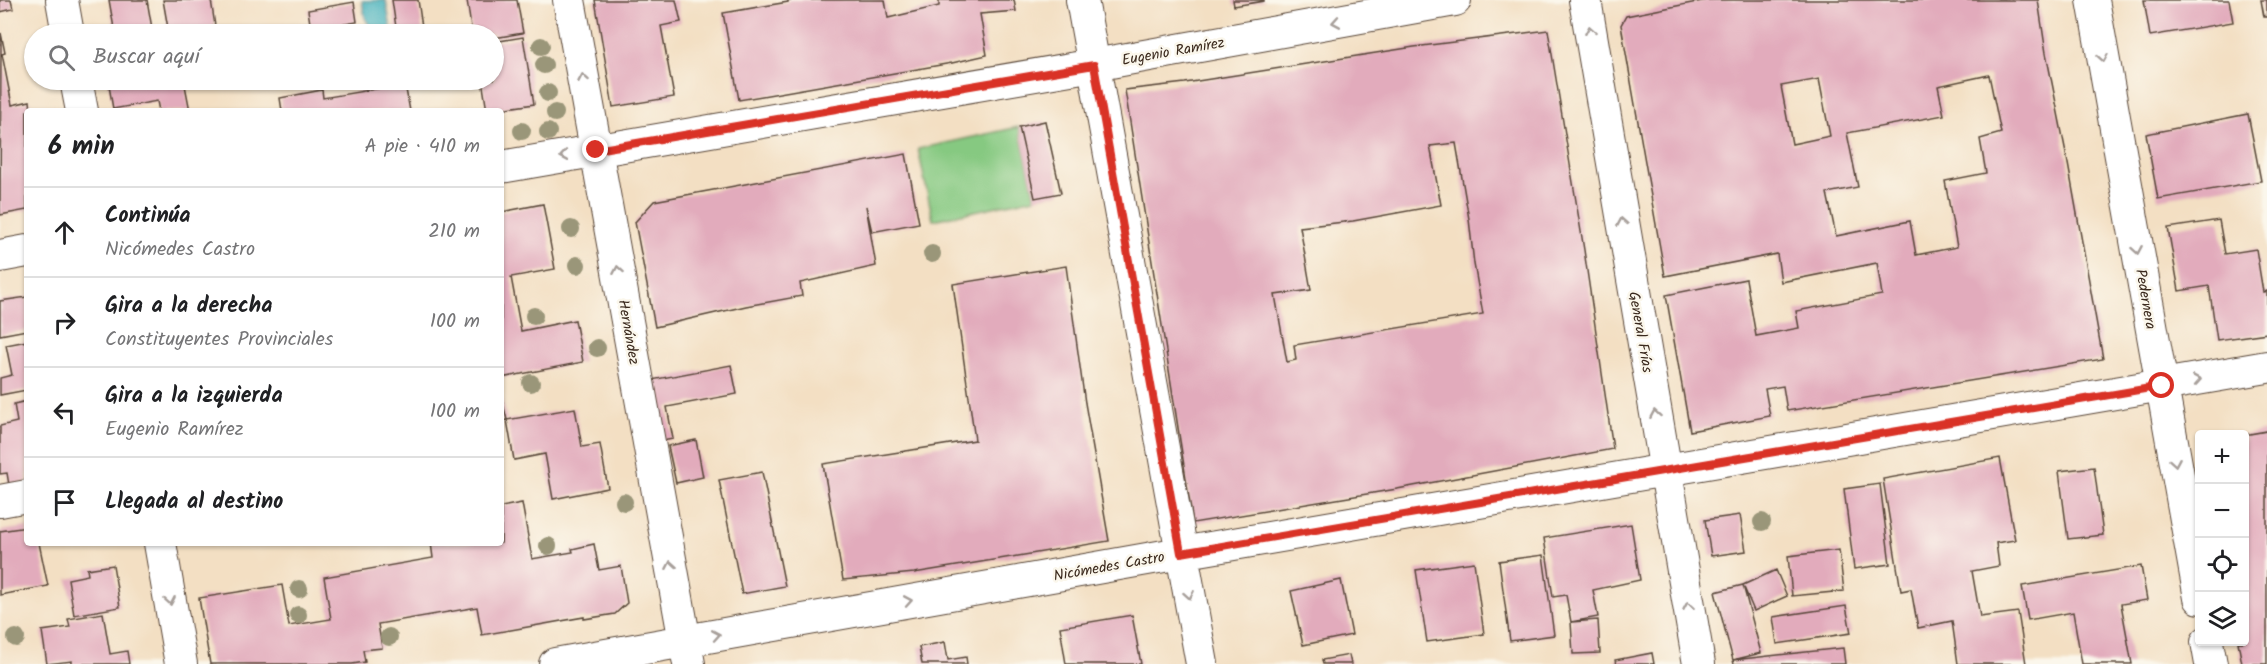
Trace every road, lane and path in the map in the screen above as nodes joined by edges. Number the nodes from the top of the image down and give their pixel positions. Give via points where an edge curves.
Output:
1 (62, 0) edge
2 (569, 0) edge
3 (1082, 0) edge
4 (1455, 0) edge
5 (1585, 0) edge
6 (2093, 0) edge
7 (66, 24) edge
8 (1094, 65) junction
9 (78, 90) edge
10 (81, 108) edge
11 (596, 150) junction
12 (504, 166) edge
13 (24, 252) edge
14 (0, 256) edge
15 (2267, 367) edge
16 (2162, 386) junction
17 (1664, 470) junction
18 (24, 497) edge
19 (0, 501) edge
20 (161, 546) edge
21 (1181, 553) junction
22 (2198, 592) edge
23 (2208, 646) edge
24 (686, 652) edge
25 (181, 664) edge
26 (555, 664) edge
27 (1202, 664) edge
28 (1699, 664) edge
29 (2211, 664) edge

1 - 7 street
11 -> 2 street, Hernández
3 - 8 street
4 -> 8 street, Eugenio Ramírez
17 -> 5 street, General Frías
6 -> 16 street, Pedernera
8 - 11 street, Eugenio Ramírez
8 - 21 street
9 - 10 street
11 -> 12 street, Eugenio Ramírez
24 -> 11 street, Hernández
13 - 14 street
16 -> 15 street, Nicómedes Castro
16 - 17 street, Nicómedes Castro
16 -> 22 street, Pedernera
17 - 21 street, Nicómedes Castro
28 -> 17 street, General Frías
18 - 19 street
20 -> 25 street
24 -> 21 street, Nicómedes Castro
21 -> 27 street
23 - 29 street
24 - 26 street, Nicómedes Castro

